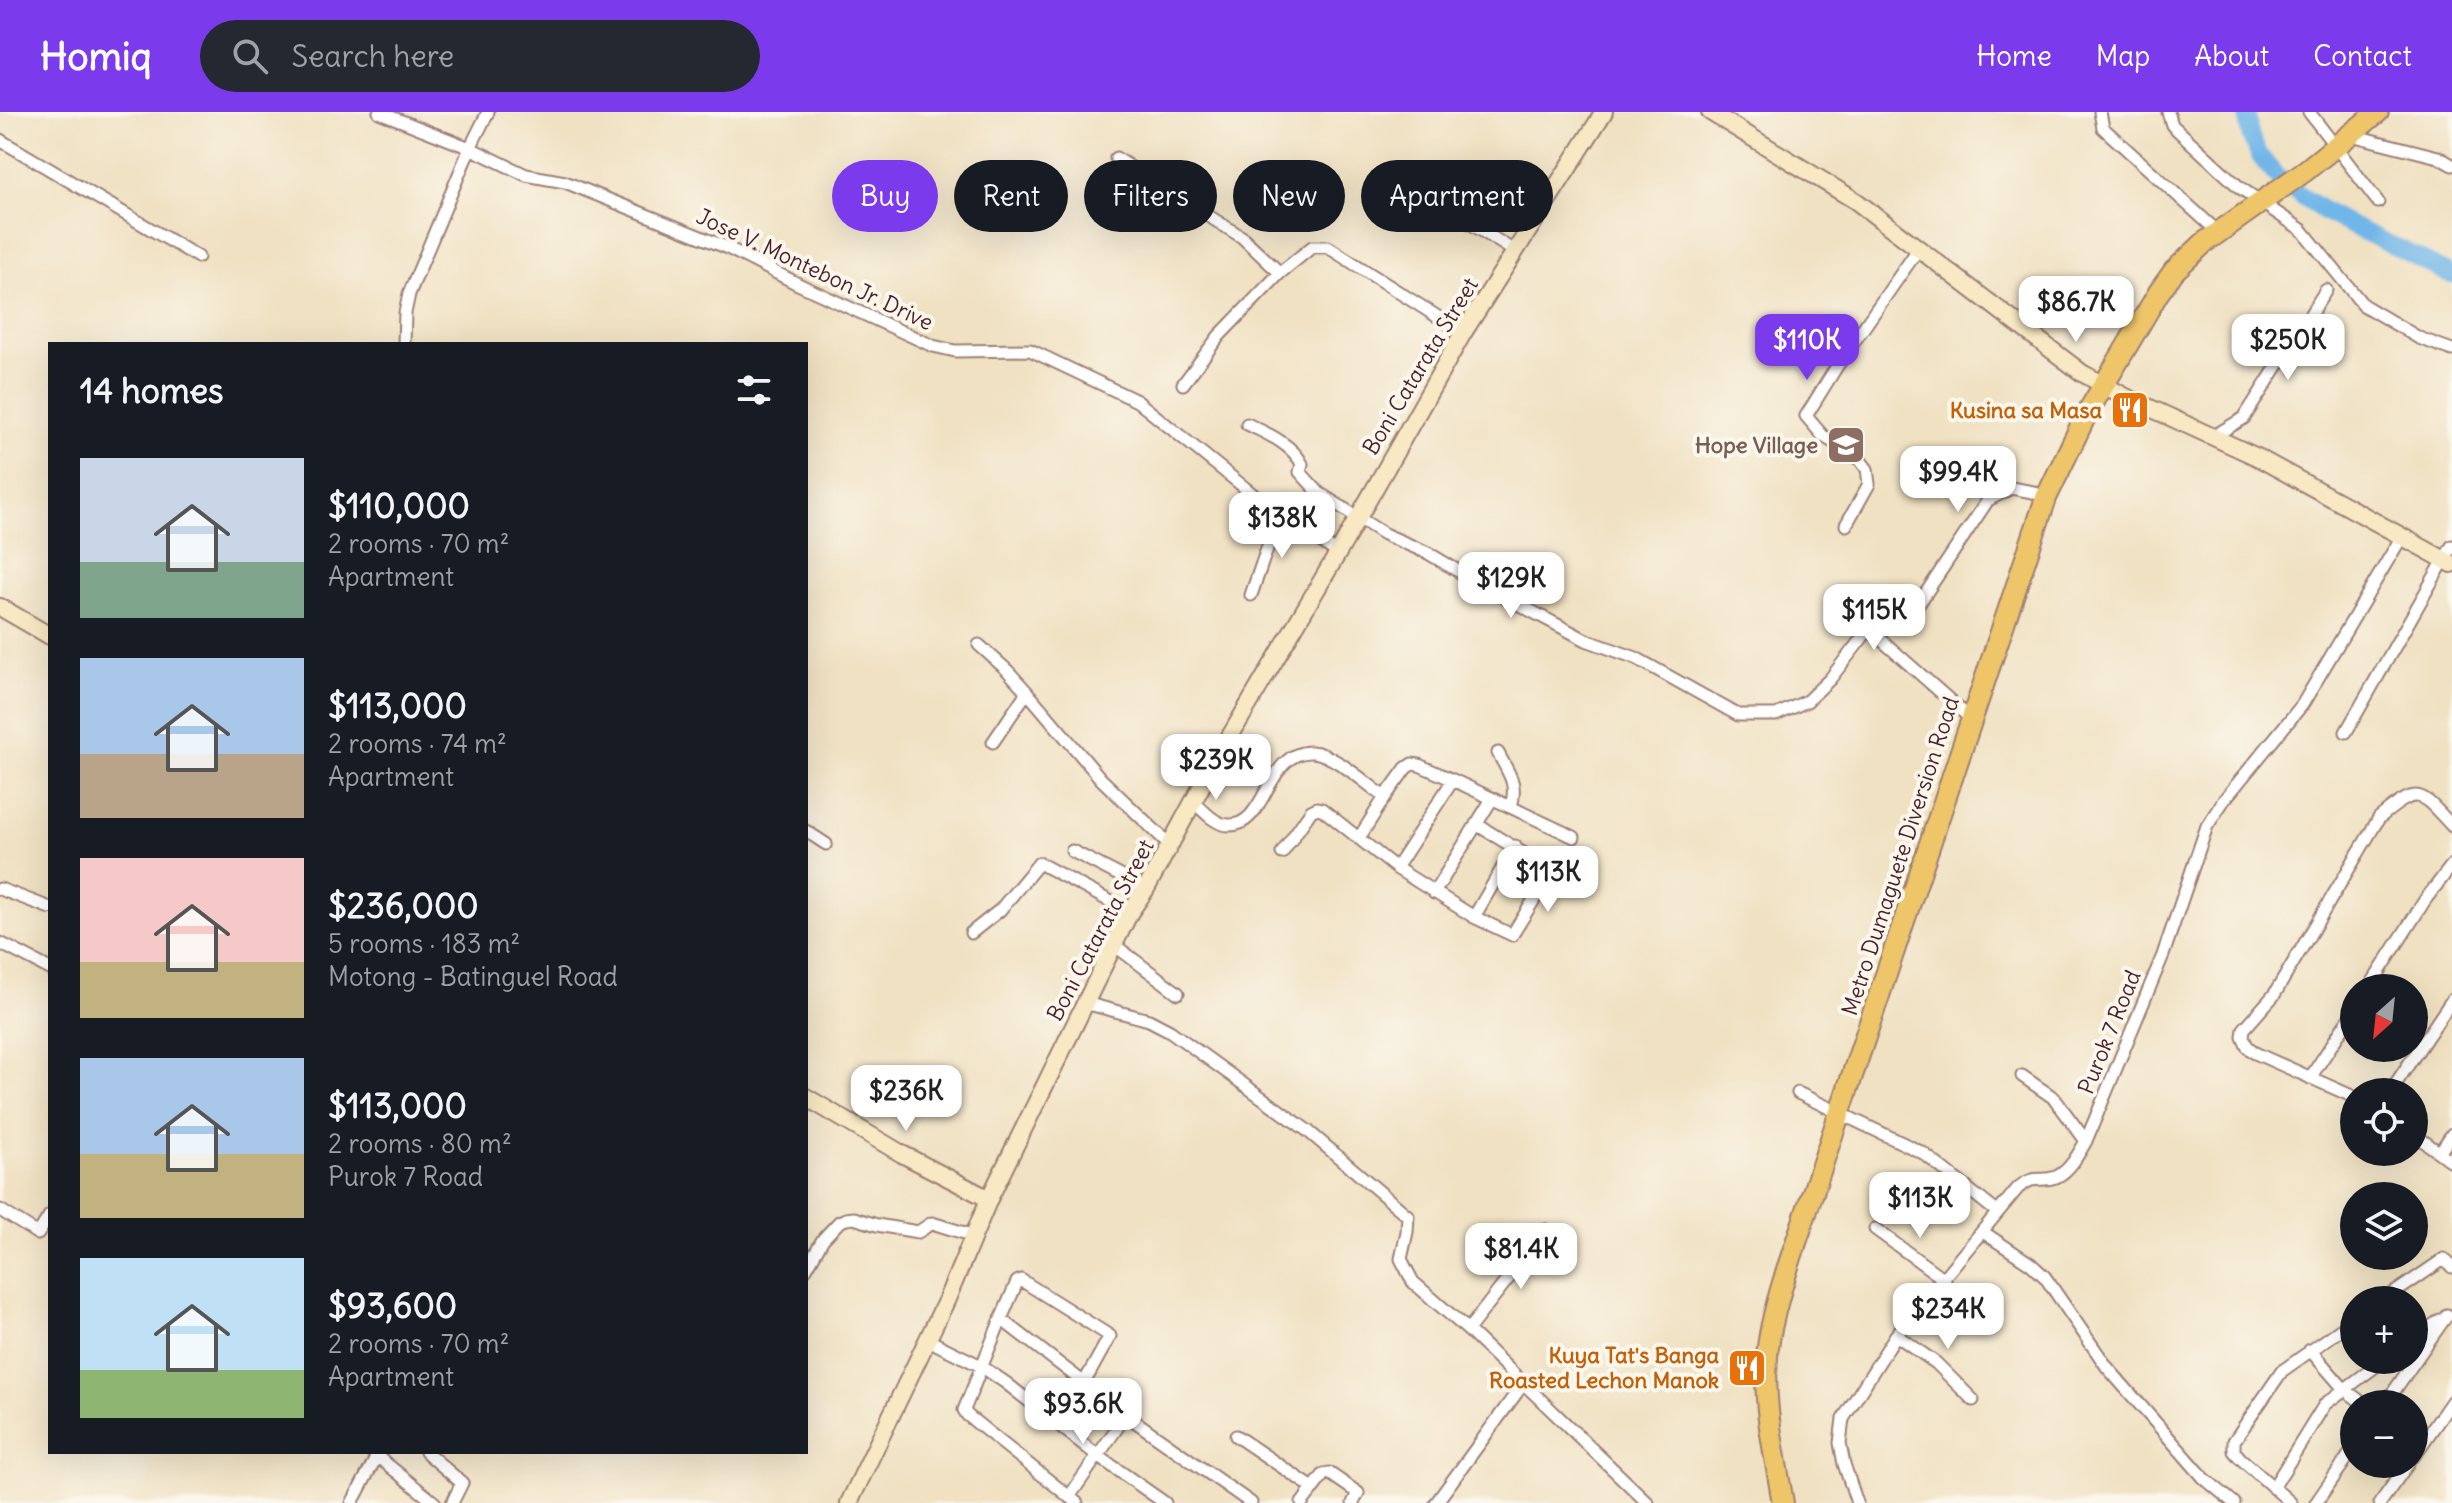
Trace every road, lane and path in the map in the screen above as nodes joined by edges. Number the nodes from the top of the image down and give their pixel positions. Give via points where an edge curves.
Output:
1 (379, 112) edge
2 (488, 112) edge
3 (1604, 112) edge
4 (1710, 112) edge
5 (2100, 112) edge
6 (2168, 112) edge
7 (2309, 112) edge
8 (2378, 112) edge
9 (0, 140) edge
10 (2344, 140) junction
11 (470, 148) junction
12 (1116, 158) dead end
13 (2452, 165) edge
14 (2264, 202) junction
15 (2378, 202) dead end
16 (1484, 232) edge
17 (2218, 232) junction
18 (1919, 248) junction
19 (1514, 251) junction
20 (198, 257) dead end
21 (1280, 273) junction
22 (2326, 290) dead end
23 (1463, 333) junction
24 (404, 342) edge
25 (2452, 350) edge
26 (1183, 384) dead end
27 (2103, 386) junction
28 (1247, 424) dead end
29 (2214, 436) junction
30 (2046, 498) junction
31 (1279, 514) junction
32 (1357, 517) junction
33 (1846, 525) dead end
34 (2401, 538) junction
35 (1338, 553) junction
36 (2449, 557) edge
37 (1251, 595) dead end
38 (0, 607) edge
39 (1869, 629) junction
40 (48, 635) edge
41 (979, 645) dead end
42 (1027, 692) junction
43 (1971, 719) junction
44 (2346, 732) dead end
45 (993, 742) dead end
46 (1498, 753) dead end
47 (1453, 780) junction
48 (1385, 797) junction
49 (1492, 799) junction
50 (1194, 802) junction
51 (1511, 807) junction
52 (1476, 824) junction
53 (2452, 826) edge
54 (808, 832) edge
55 (1574, 837) dead end
56 (1359, 838) junction
57 (826, 844) dead end
58 (1170, 845) junction
59 (1515, 846) junction
60 (1072, 851) dead end
61 (1282, 853) dead end
62 (2452, 865) edge
63 (1396, 868) junction
64 (0, 889) edge
65 (1146, 889) junction
66 (1434, 893) junction
67 (48, 907) edge
68 (1130, 912) junction
69 (1474, 917) junction
70 (971, 933) dead end
71 (0, 943) edge
72 (1113, 944) junction
73 (48, 968) edge
74 (2378, 974) edge
75 (1178, 993) dead end
76 (2452, 1000) edge
77 (1085, 1003) junction
78 (2340, 1032) edge
79 (2022, 1076) dead end
80 (2310, 1078) junction
81 (2399, 1078) edge
82 (2340, 1091) edge
83 (1798, 1093) dead end
84 (808, 1098) edge
85 (1840, 1113) junction
86 (2452, 1134) edge
87 (2086, 1141) junction
88 (2428, 1144) edge
89 (2440, 1152) junction
90 (2452, 1162) edge
91 (989, 1199) junction
92 (0, 1210) edge
93 (1997, 1212) junction
94 (48, 1218) edge
95 (1875, 1229) dead end
96 (1546, 1230) dead end
97 (1983, 1232) junction
98 (974, 1236) junction
99 (808, 1265) edge
100 (2452, 1267) edge
101 (1945, 1280) junction
102 (2404, 1286) edge
103 (2449, 1313) edge
104 (1001, 1319) junction
105 (2428, 1329) edge
106 (1468, 1330) junction
107 (2340, 1330) edge
108 (1896, 1335) junction
109 (928, 1340) junction
110 (2310, 1350) junction
111 (981, 1366) junction
112 (2365, 1374) edge
113 (1084, 1383) junction
114 (1523, 1384) junction
115 (2344, 1389) junction
116 (2395, 1390) edge
117 (1973, 1400) dead end
118 (2452, 1401) edge
119 (1126, 1415) junction
120 (2428, 1430) edge
121 (1236, 1436) dead end
122 (375, 1454) edge
123 (428, 1454) edge
124 (1098, 1456) junction
125 (2340, 1468) edge
126 (2398, 1478) edge
127 (1313, 1488) junction
128 (2273, 1488) junction
129 (1073, 1500) edge
130 (352, 1503) edge
131 (435, 1503) edge
132 (452, 1503) edge
133 (849, 1503) edge
134 (1165, 1503) edge
135 (1251, 1503) edge
136 (1302, 1503) edge
137 (1353, 1503) edge
138 (1436, 1503) edge
139 (1648, 1503) edge
140 (1783, 1503) edge
141 (1857, 1503) edge
142 (2234, 1503) edge
143 (2291, 1503) edge
144 (2316, 1503) edge
145 (2380, 1503) edge

1 - 11 street, Jose V. Montebon Jr. Drive
2 - 11 street
3 - 19 street, Boni Catarata Street
4 - 18 street via 1856,201
5 - 17 street via 2103,128
6 - 14 street via 2172,125 2239,187
7 - 10 street
8 - 10 highway, Metro Dumaguete Diversion Road
9 - 20 street
10 - 13 street via 2438,157
10 - 14 highway, Metro Dumaguete Diversion Road
10 - 15 street
11 - 24 street via 409,294
11 - 31 street, Jose V. Montebon Jr. Drive via 526,175 565,182 728,248 933,346 1030,350 1137,401
12 - 21 street via 1242,237
14 - 17 highway, Metro Dumaguete Diversion Road
14 - 25 street via 2302,230 2363,305 2419,338
16 - 19 street
17 - 27 highway, Metro Dumaguete Diversion Road via 2166,281
18 - 27 street
18 - 33 street via 1806,416 1867,469 1869,484
19 - 23 street, Boni Catarata Street
21 - 23 street via 1312,247 1328,247
21 - 26 street via 1219,336
22 - 29 street via 2244,418
23 - 32 street, Boni Catarata Street
27 - 29 street
27 - 30 highway, Metro Dumaguete Diversion Road
28 - 32 street via 1298,456 1306,481
29 - 34 street
30 - 39 street via 2011,488 1988,500 1908,620
30 - 43 highway, Metro Dumaguete Diversion Road
31 - 35 street, Jose V. Montebon Jr. Drive
31 - 37 street
32 - 35 street, Boni Catarata Street
32 - 39 street via 1738,715 1776,715 1807,701
34 - 36 street
34 - 87 street, Purok 7 Road via 2302,705 2207,826 2163,955
35 - 50 street, Boni Catarata Street
36 - 44 street
38 - 40 street
39 - 43 street
41 - 42 street
42 - 45 street
42 - 58 street via 1101,779
43 - 85 highway, Metro Dumaguete Diversion Road
46 - 51 street via 1514,783
47 - 48 street via 1412,764
47 - 49 street
47 - 63 street
48 - 50 street via 1329,757 1312,752 1293,756 1279,769 1243,822 1215,820
48 - 56 street
49 - 51 street
49 - 52 street
50 - 58 street, Boni Catarata Street
51 - 55 street
52 - 59 street
52 - 66 street
53 - 80 street via 2424,797 2400,801 2379,818 2274,995 2244,1029 2247,1046 2255,1053
54 - 57 street
56 - 61 street via 1317,808
56 - 63 street
58 - 65 street, Boni Catarata Street
59 - 69 street
59 - 69 street via 1550,868 1552,875 1512,935
60 - 65 street
62 - 74 street
63 - 66 street
64 - 67 street
65 - 68 street, Boni Catarata Street
66 - 69 street
68 - 70 street via 1039,863 1000,910
68 - 72 street, Boni Catarata Street
71 - 73 street
72 - 75 street
72 - 77 street, Boni Catarata Street
76 - 81 street
77 - 91 street, Boni Catarata Street
77 - 106 street via 1170,1031 1308,1131 1408,1216 1401,1259 1413,1282
78 - 80 street
79 - 87 street via 2054,1098
80 - 82 street
83 - 85 street
84 - 91 street
85 - 93 street via 1923,1153
85 - 140 highway, Metro Dumaguete Diversion Road via 1790,1262 1767,1353 1766,1395
86 - 89 street
87 - 93 street, Purok 7 Road via 2069,1167 2055,1177 2030,1178
88 - 89 street
89 - 90 street
91 - 98 street, Boni Catarata Street
92 - 94 street via 38,1234
93 - 97 street, Purok 7 Road
95 - 101 street
96 - 106 street
97 - 101 street, Purok 7 Road
97 - 142 street via 2045,1277 2107,1367 2204,1478
98 - 99 street via 932,1223 918,1232 846,1219 823,1239
98 - 109 street, Boni Catarata Street
100 - 102 street via 2444,1259
101 - 108 street, Purok 7 Road
103 - 105 street
103 - 116 street
104 - 111 street
104 - 113 street
104 - 113 street via 1021,1280 1110,1336
106 - 114 street
107 - 110 street
108 - 117 street via 1936,1363
108 - 141 street, Purok 7 Road via 1843,1419 1840,1443
109 - 111 street
109 - 133 street, Boni Catarata Street
110 - 115 street
110 - 128 street via 2282,1371 2234,1441 2234,1451
111 - 124 street
111 - 129 street via 965,1403 967,1415
112 - 115 street
113 - 119 street
114 - 138 street
114 - 139 street
115 - 128 street via 2325,1404
118 - 120 street
119 - 124 street
119 - 135 street
121 - 127 street
122 - 130 street
122 - 131 street
123 - 132 street via 462,1483
124 - 129 street
124 - 134 street
125 - 144 street
126 - 145 street
127 - 136 street
127 - 137 street via 1329,1473 1358,1493
128 - 143 street

